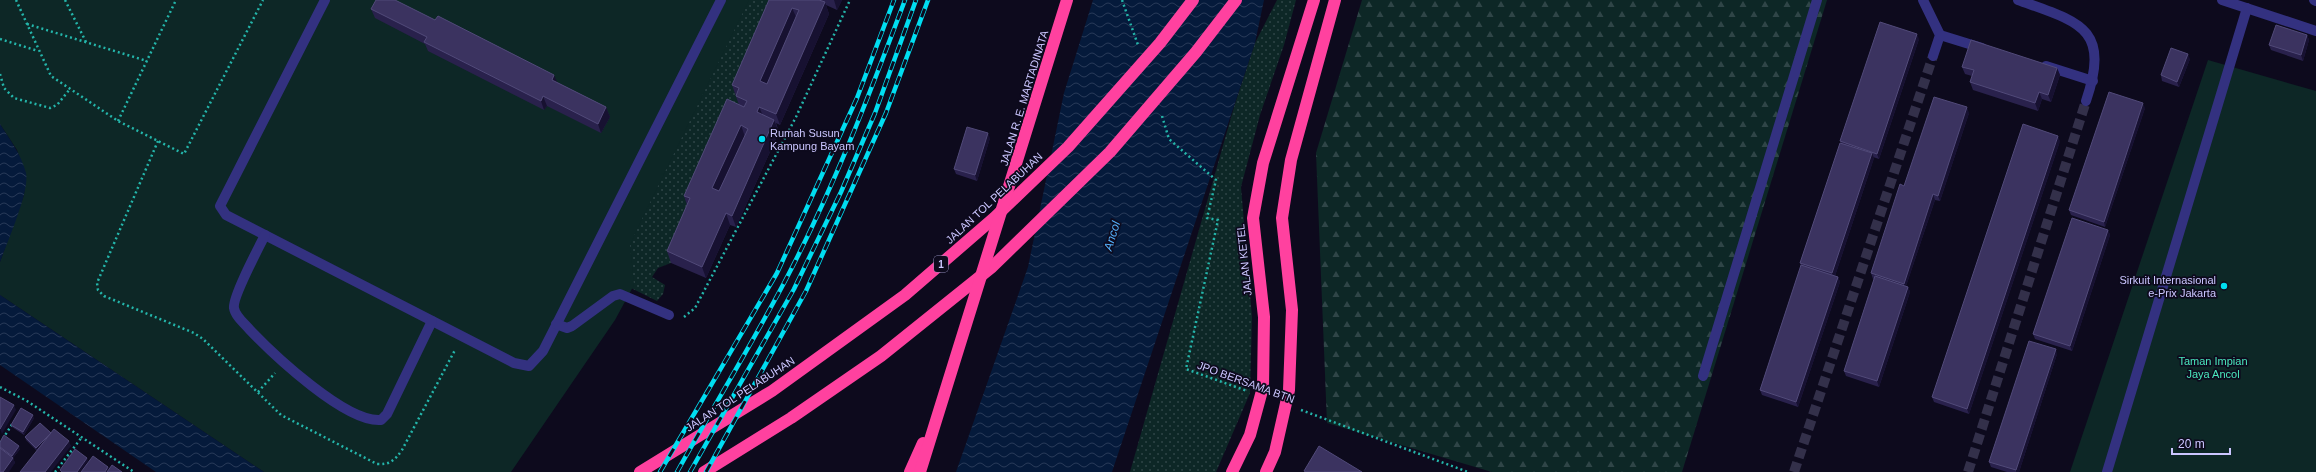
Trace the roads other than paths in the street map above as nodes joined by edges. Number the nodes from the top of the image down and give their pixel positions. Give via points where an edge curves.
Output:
1 (325, 0) edge
2 (721, 0) edge
3 (1067, 0) edge
4 (1193, 0) edge
5 (1236, 0) edge
6 (1314, 0) edge
7 (1335, 0) edge
8 (1817, 0) edge
9 (1923, 0) edge
10 (2018, 0) edge
11 (2222, 0) edge
12 (2247, 8) junction
13 (2316, 31) edge
14 (1940, 35) junction
15 (1992, 50) edge
16 (1933, 56) tunnel mouth
17 (2036, 63) edge
18 (2093, 81) junction
19 (2086, 102) tunnel mouth
20 (265, 235) junction
21 (669, 315) road end
22 (432, 321) junction
23 (556, 324) junction
24 (1703, 376) dead end
25 (947, 387) junction
26 (640, 472) edge
27 (704, 472) edge
28 (910, 472) edge
29 (920, 472) edge
30 (1232, 472) edge
31 (1266, 472) edge
32 (2107, 472) edge

1 - 20 street via 220,206 226,215
2 - 23 street
3 - 25 highway, JALAN R. E. MARTADINATA
4 - 26 highway, JALAN TOL PELABUHAN / 1 via 1160,43 1068,147 994,218 905,295 772,391
5 - 27 highway via 1196,52 1110,152 992,267 881,356 791,418
6 - 30 highway, JALAN KETEL via 1263,163 1253,218 1264,317 1263,387 1250,434
7 - 31 highway via 1291,160 1282,218 1292,310 1289,390 1275,452
8 - 24 street
9 - 14 street
10 - 18 street via 2078,24 2091,41 2095,53
11 - 12 street
12 - 13 street
12 - 32 street
14 - 15 street
14 - 16 street
17 - 18 street
18 - 19 street
20 - 22 street
20 - 22 street via 234,301 236,314 284,362 316,390 339,405 372,421 381,420
21 - 23 street via 620,294 613,296 572,326 567,328
22 - 23 street via 514,363 529,366 543,351
25 - 28 highway, JALAN R. E. MARTADINATA
25 - 29 highway, JALAN R. E. MARTADINATA

